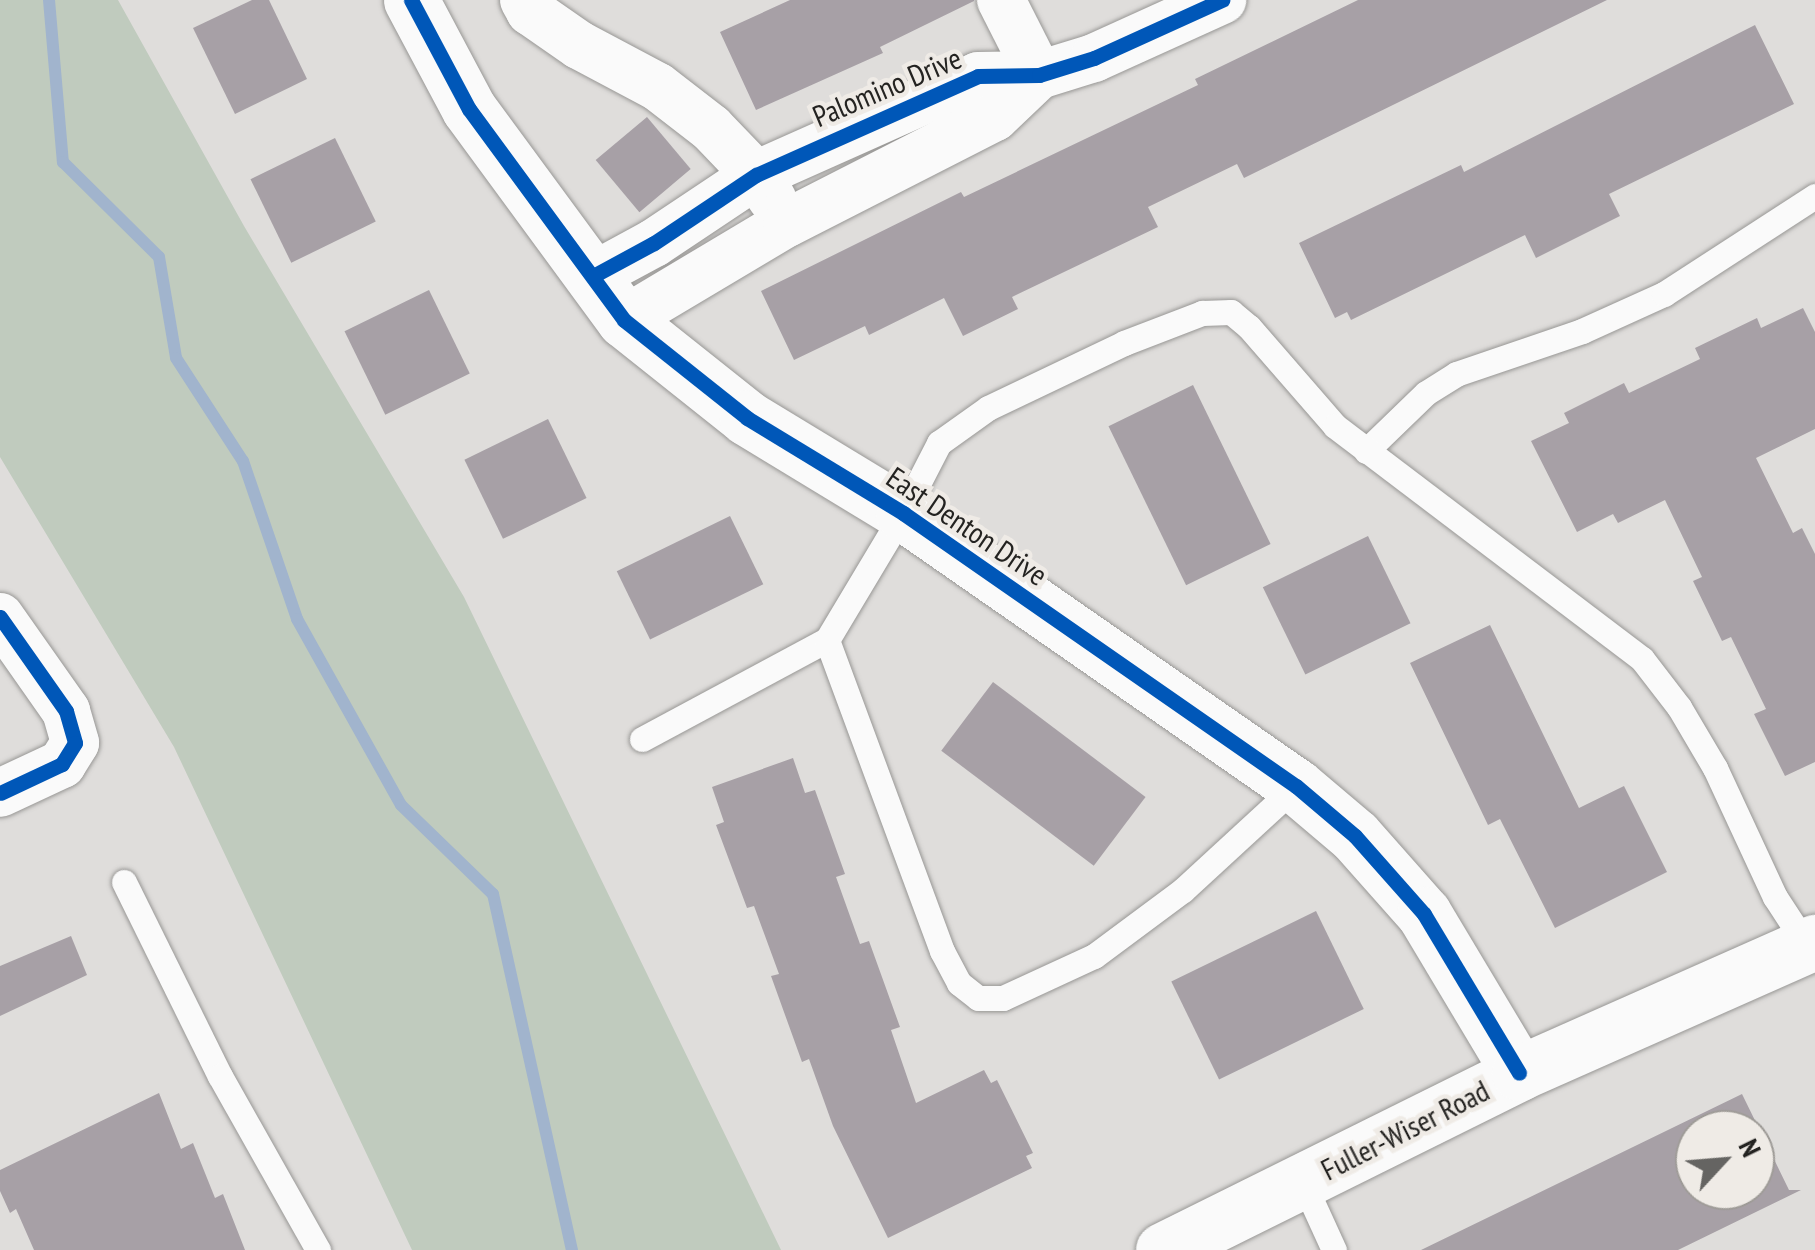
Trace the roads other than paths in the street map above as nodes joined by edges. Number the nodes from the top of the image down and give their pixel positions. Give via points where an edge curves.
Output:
1 (411, 0) edge
2 (524, 0) edge
3 (1001, 0) edge
4 (1222, 0) edge
5 (1038, 75) junction
6 (756, 175) junction
7 (1815, 196) edge
8 (787, 224) junction
9 (609, 298) junction
10 (1366, 452) junction
11 (903, 514) junction
12 (0, 617) edge
13 (827, 640) junction
14 (642, 739) dead end
15 (1296, 786) junction
16 (0, 793) edge
17 (124, 882) dead end
18 (1811, 944) edge
19 (1520, 1073) junction
20 (1303, 1182) junction
21 (318, 1250) edge
22 (1162, 1250) edge
23 (1334, 1250) edge

1 - 9 street, East Denton Drive via 469,109
2 - 6 street via 530,12 580,46 658,87
3 - 5 street
4 - 5 street, Palomino Drive via 1094,58
5 - 6 street, Palomino Drive via 978,76
5 - 8 street, Palomino Drive via 995,117
6 - 8 street
6 - 9 street, Palomino Drive via 654,243
7 - 10 lane via 1664,294 1456,374 1426,393
8 - 9 street, Palomino Drive
9 - 11 street, East Denton Drive via 747,418
10 - 11 lane via 1335,426 1249,326 1231,312 1202,313 988,408 939,443
10 - 18 lane via 1642,658 1706,753 1774,897
11 - 13 lane
11 - 15 street, East Denton Drive
12 - 16 street via 66,711 75,743 62,764
13 - 14 lane
13 - 15 lane via 942,950 959,983 978,998 1003,998 1094,956 1183,890
15 - 19 street, East Denton Drive via 1355,836 1424,914
17 - 21 lane via 220,1076
18 - 19 street, Fuller-Wiser Road
19 - 20 street, Fuller-Wiser Road
20 - 22 street, Fuller-Wiser Road
20 - 23 lane

